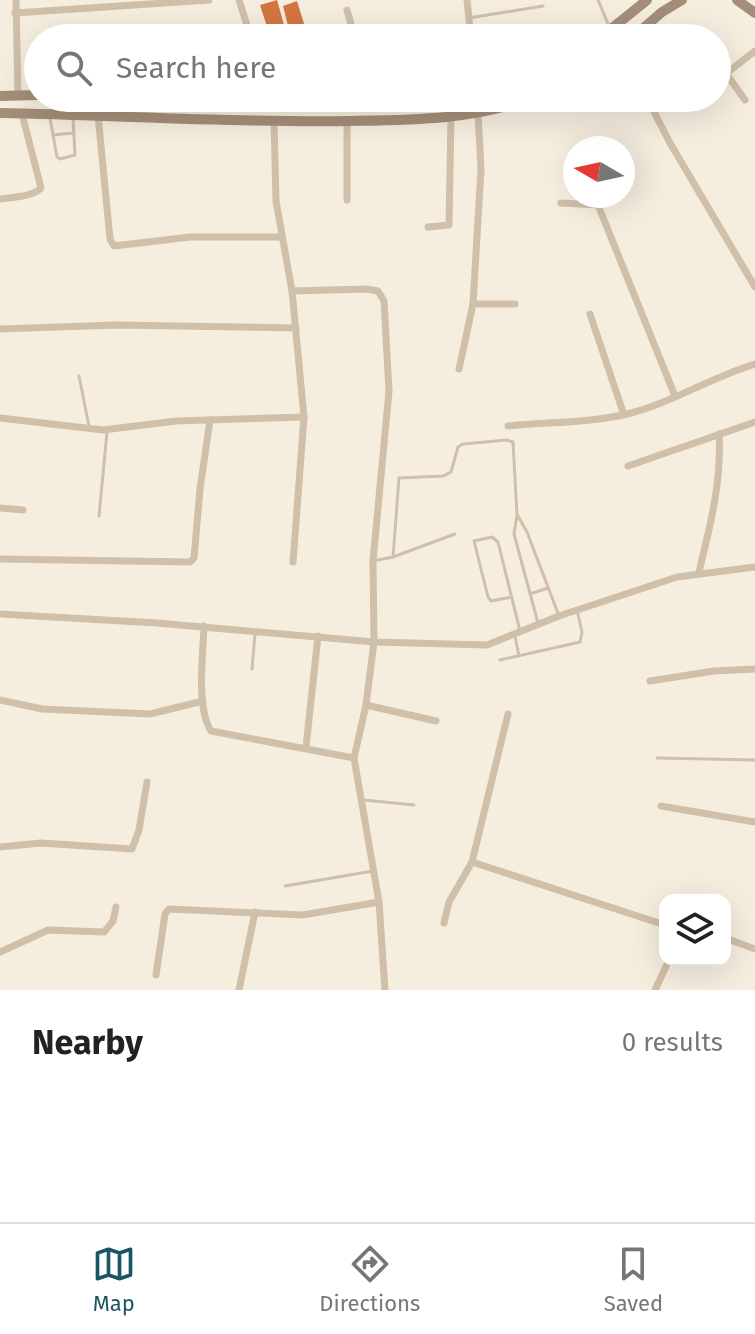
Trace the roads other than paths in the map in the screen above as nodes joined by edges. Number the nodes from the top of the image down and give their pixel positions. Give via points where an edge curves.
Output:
1 (16, 0) edge
2 (209, 0) edge
3 (239, 0) edge
4 (467, 0) edge
5 (598, 0) edge
6 (647, 0) edge
7 (682, 0) edge
8 (737, 0) edge
9 (543, 6) dead end
10 (347, 10) dead end
11 (15, 13) junction
12 (755, 13) edge
13 (469, 18) junction
14 (247, 24) edge
15 (351, 24) edge
16 (470, 24) edge
17 (608, 24) edge
18 (618, 24) edge
19 (648, 24) edge
20 (755, 51) edge
21 (731, 70) edge
22 (731, 80) edge
23 (0, 96) edge
24 (18, 96) junction
25 (24, 96) edge
26 (745, 100) dead end
27 (485, 112) edge
28 (654, 112) edge
29 (0, 113) edge
30 (22, 114) junction
31 (50, 114) junction
32 (478, 114) junction
33 (72, 115) junction
34 (98, 115) junction
35 (451, 117) junction
36 (274, 121) junction
37 (347, 121) junction
38 (74, 133) junction
39 (53, 135) junction
40 (0, 199) edge
41 (347, 200) dead end
42 (561, 203) dead end
43 (428, 227) dead end
44 (280, 237) junction
45 (755, 287) edge
46 (292, 291) junction
47 (473, 304) junction
48 (515, 304) dead end
49 (590, 314) dead end
50 (296, 328) junction
51 (0, 329) edge
52 (755, 364) edge
53 (459, 369) dead end
54 (79, 376) dead end
55 (675, 396) junction
56 (624, 415) junction
57 (304, 417) junction
58 (0, 418) edge
59 (210, 420) junction
60 (755, 422) edge
61 (508, 426) dead end
62 (89, 429) junction
63 (108, 429) junction
64 (719, 434) junction
65 (628, 466) dead end
66 (0, 508) edge
67 (23, 510) dead end
68 (517, 515) junction
69 (99, 516) dead end
70 (455, 534) dead end
71 (393, 557) junction
72 (0, 559) edge
73 (373, 561) junction
74 (293, 562) dead end
75 (755, 567) edge
76 (699, 572) junction
77 (548, 588) junction
78 (530, 594) junction
79 (512, 597) junction
80 (577, 610) junction
81 (0, 614) edge
82 (559, 616) junction
83 (538, 624) junction
84 (204, 626) junction
85 (255, 630) junction
86 (517, 633) junction
87 (318, 636) junction
88 (374, 642) junction
89 (519, 656) junction
90 (500, 660) dead end
91 (252, 669) dead end
92 (755, 669) edge
93 (650, 681) dead end
94 (0, 700) edge
95 (203, 701) junction
96 (366, 705) junction
97 (508, 714) dead end
98 (436, 721) dead end
99 (306, 747) junction
100 (354, 758) junction
101 (657, 758) dead end
102 (755, 760) edge
103 (147, 782) dead end
104 (360, 800) junction
105 (414, 805) dead end
106 (661, 806) dead end
107 (755, 822) edge
108 (0, 847) edge
109 (472, 862) junction
110 (373, 871) junction
111 (285, 886) dead end
112 (379, 902) junction
113 (116, 907) dead end
114 (255, 912) junction
115 (444, 923) dead end
116 (659, 923) edge
117 (731, 940) edge
118 (755, 949) edge
119 (0, 952) edge
120 (666, 966) edge
121 (156, 975) dead end
122 (239, 990) edge
123 (385, 990) edge
124 (655, 990) edge

1 - 11 street
2 - 11 street
3 - 14 street
4 - 13 street
5 - 17 lane
6 - 18 main road
7 - 19 main road
8 - 12 main road
9 - 13 lane
10 - 15 street
11 - 24 street
13 - 16 street
20 - 21 street
22 - 26 street
23 - 24 main road
24 - 25 main road
27 - 32 main road
28 - 45 street
29 - 30 main road
30 - 31 main road
30 - 40 street via 41,188
31 - 33 main road
31 - 39 lane
32 - 35 main road
32 - 47 street via 481,169
33 - 34 main road
33 - 38 lane
34 - 36 main road
34 - 44 street via 114,246 190,237
35 - 37 main road
35 - 43 street via 449,225
36 - 37 main road
36 - 44 street
37 - 41 street
38 - 39 lane
38 - 39 lane via 75,155 60,159
42 - 55 street via 598,205
44 - 46 street
46 - 50 street
46 - 73 street via 367,289 378,291 384,301 389,391
47 - 48 street
47 - 53 street
49 - 56 street
50 - 51 street
50 - 57 street
52 - 55 street
54 - 62 lane
55 - 56 street
56 - 61 street
57 - 59 street
57 - 74 street
58 - 62 street
59 - 63 street
59 - 72 street via 190,562
60 - 64 street
62 - 63 street
63 - 69 lane
64 - 65 street
64 - 76 street via 718,487
66 - 67 street
68 - 71 lane via 513,442 463,444 451,472 399,478
68 - 77 lane
68 - 78 lane via 514,534
70 - 71 lane
71 - 73 lane
73 - 88 street
75 - 76 street
76 - 80 street
77 - 78 lane
77 - 82 lane
78 - 83 lane
79 - 79 lane via 497,602 488,597 474,541 496,538
79 - 86 lane
80 - 82 street
80 - 89 lane via 580,642
81 - 84 street
82 - 83 street
83 - 86 street
84 - 85 street
84 - 95 street
85 - 87 street
85 - 91 lane
86 - 88 street via 473,646
86 - 89 lane
87 - 88 street
87 - 99 street
88 - 96 street
89 - 90 lane
92 - 93 street
94 - 95 street via 42,709 150,714
95 - 99 street via 211,731
96 - 98 street
96 - 100 street
97 - 109 street
99 - 100 street
100 - 104 street
101 - 102 lane
103 - 108 street via 132,849 41,843
104 - 105 lane
104 - 110 street
106 - 107 street
109 - 115 street via 449,902
109 - 116 street
110 - 111 lane
110 - 112 street
112 - 114 street via 316,915
112 - 123 street
113 - 119 street via 104,932 48,930
114 - 121 street via 169,909
114 - 122 street
117 - 118 street
120 - 124 street

